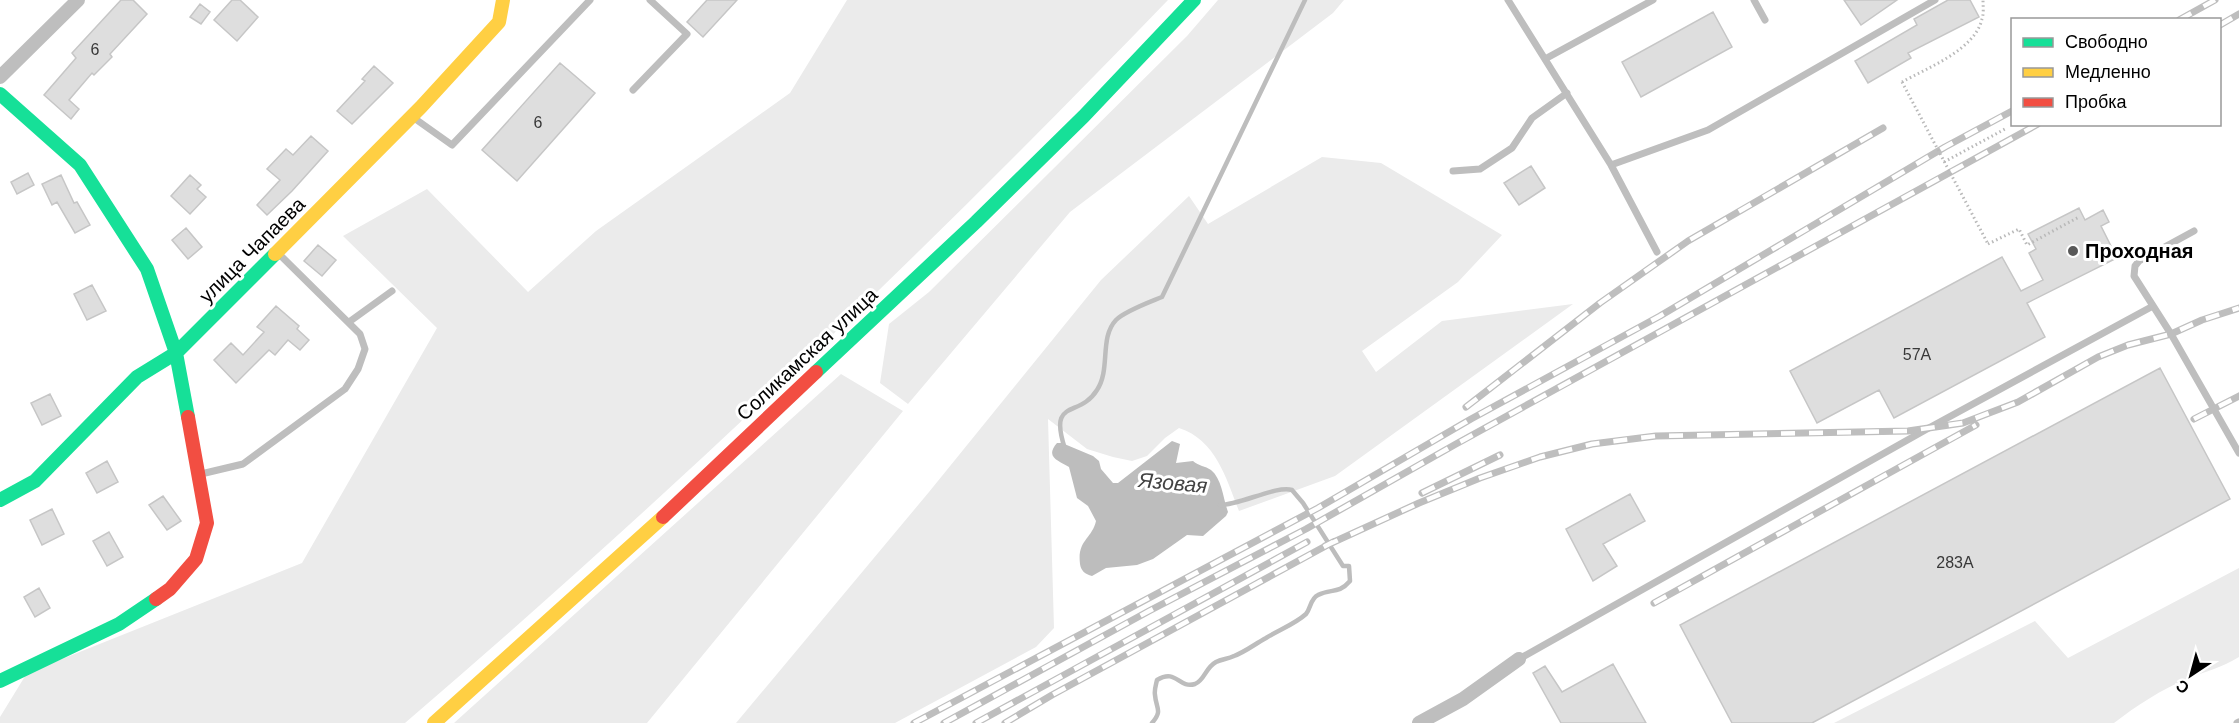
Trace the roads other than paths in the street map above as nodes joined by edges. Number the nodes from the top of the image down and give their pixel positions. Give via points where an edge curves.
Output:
1 (78, 0) edge
2 (503, 0) edge
3 (591, 0) edge
4 (650, 0) edge
5 (1194, 0) edge
6 (1508, 0) edge
7 (1653, 0) edge
8 (1754, 0) edge
9 (1935, 0) edge
10 (1764, 20) dead end
11 (1545, 59) junction
12 (0, 77) edge
13 (633, 90) dead end
14 (1567, 93) junction
15 (0, 94) edge
16 (412, 116) junction
17 (1611, 165) junction
18 (1453, 171) dead end
19 (2194, 231) dead end
20 (276, 252) junction
21 (1657, 252) dead end
22 (392, 291) dead end
23 (2153, 306) junction
24 (349, 322) junction
25 (176, 353) junction
26 (2239, 453) edge
27 (198, 474) junction
28 (0, 500) edge
29 (1519, 659) joint
30 (0, 681) edge
31 (434, 723) edge
32 (1419, 723) edge

1 - 12 street
2 - 16 street, улица Чапаева via 499,22
3 - 16 lane via 452,145
4 - 13 lane via 687,34
5 - 31 street, Соликамская улица via 976,222 626,552
6 - 11 lane
7 - 11 lane
8 - 10 lane
9 - 17 lane via 1708,130
11 - 14 lane
14 - 17 lane
14 - 18 lane via 1532,118 1512,148 1480,169
15 - 25 street via 80,165 147,269
16 - 20 street, улица Чапаева
17 - 21 lane
19 - 23 lane via 2135,266 2134,276
20 - 24 lane
20 - 25 street, улица Чапаева
22 - 24 lane
23 - 26 lane
23 - 29 lane
24 - 27 lane via 360,334 364,349 358,369 345,389 243,464
25 - 27 street
25 - 28 street, улица Чапаева via 136,377 35,481
27 - 30 street via 207,523 196,559 170,590 119,624
29 - 32 street via 1463,699

